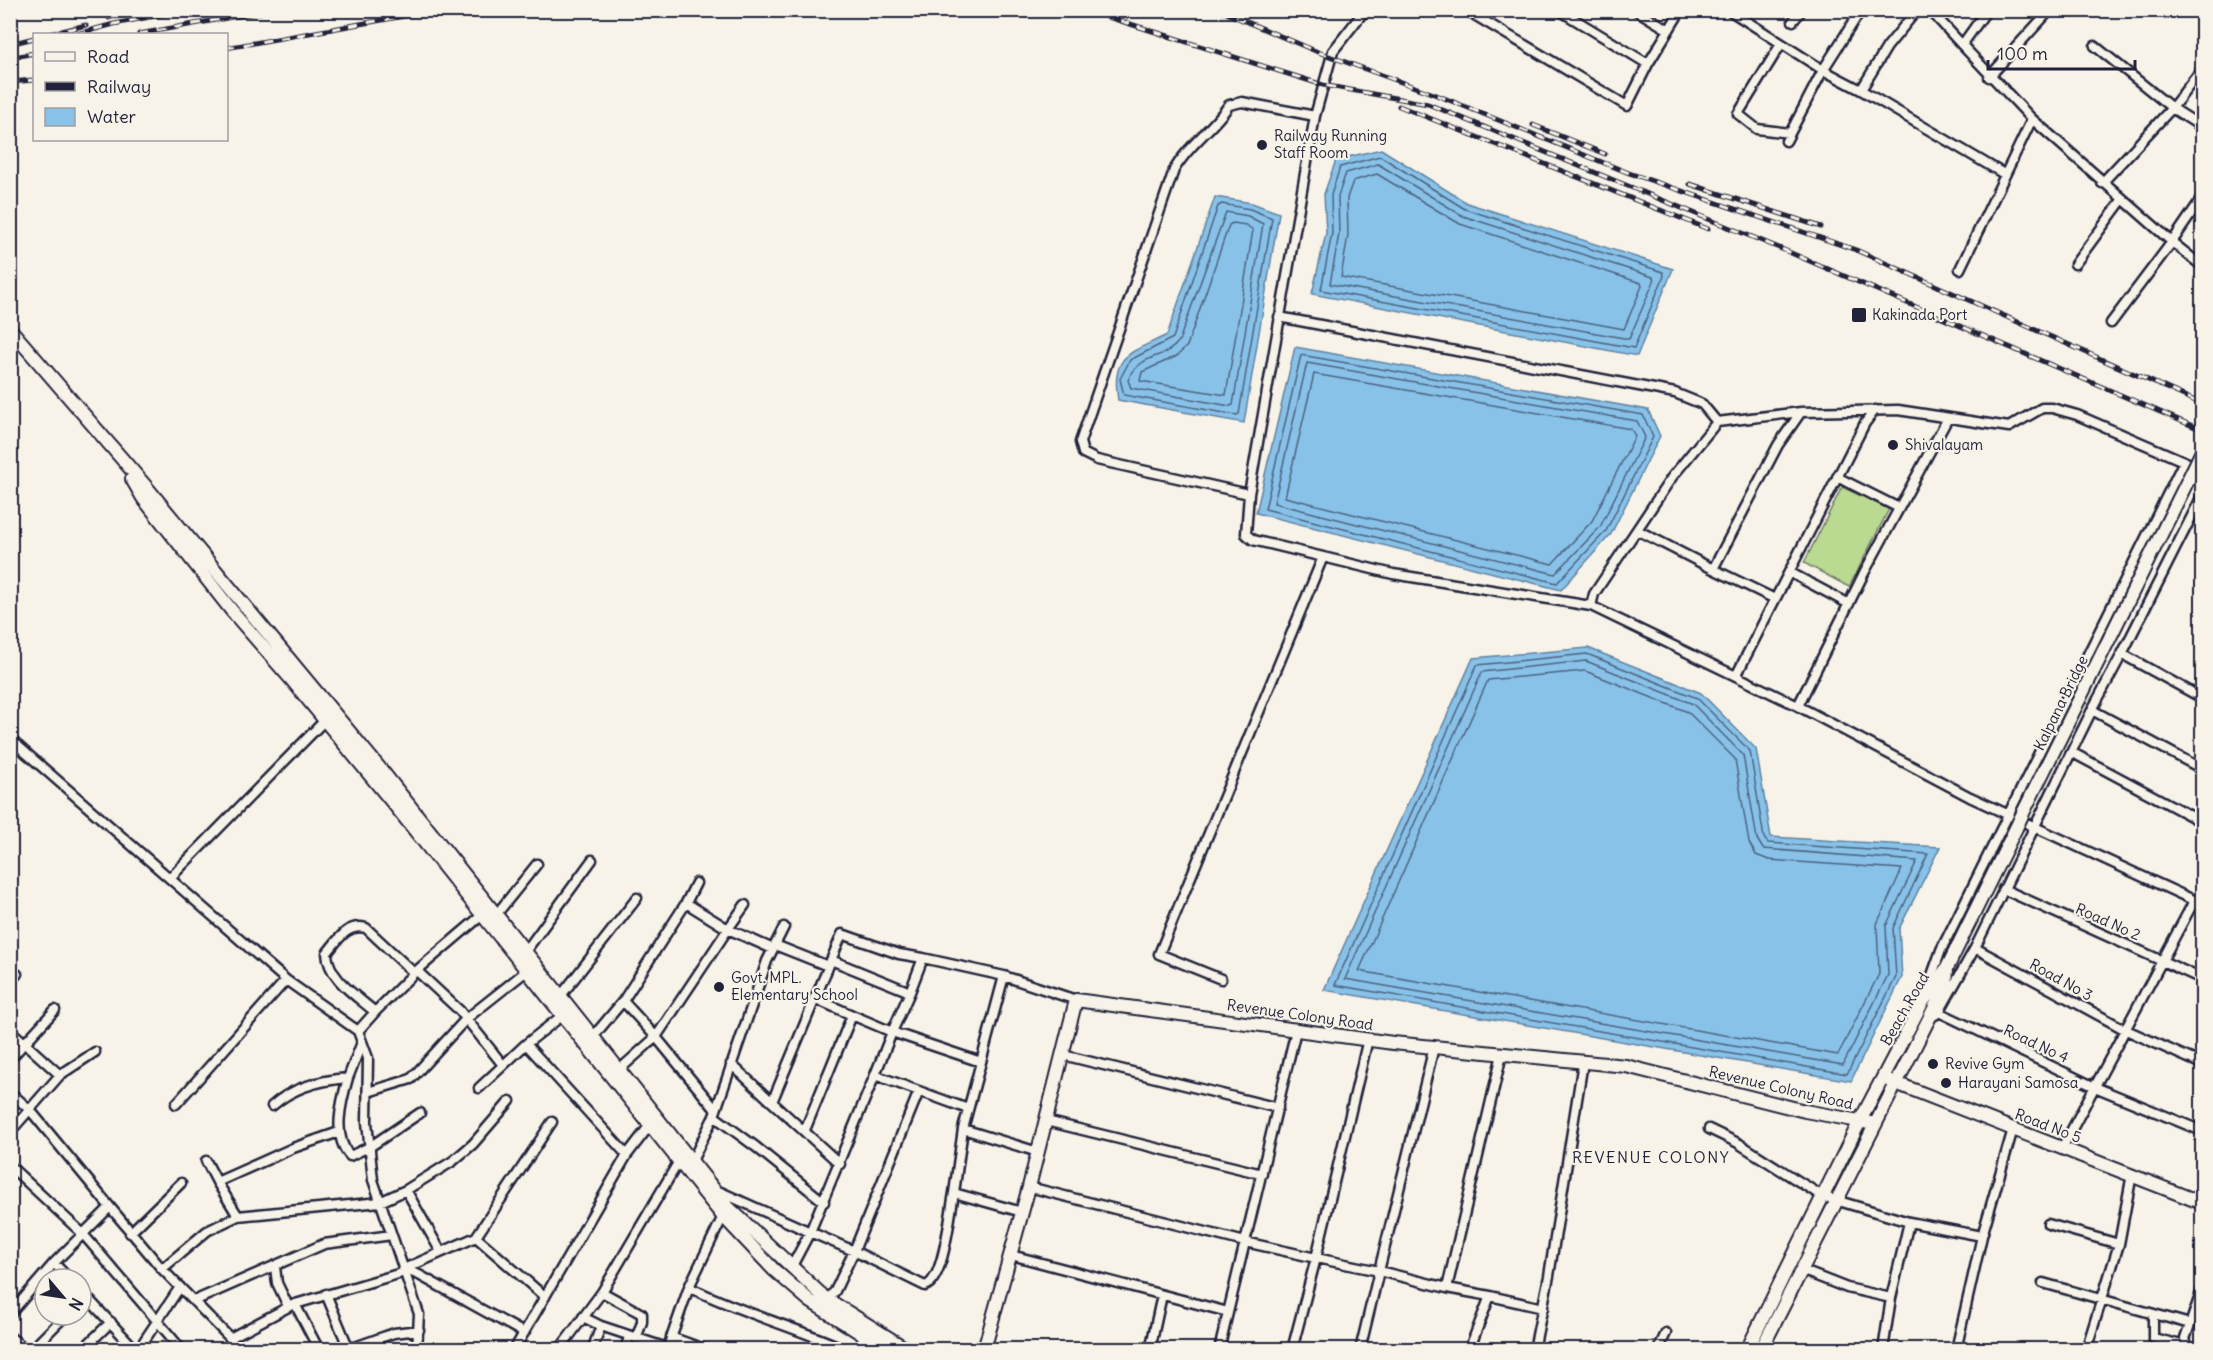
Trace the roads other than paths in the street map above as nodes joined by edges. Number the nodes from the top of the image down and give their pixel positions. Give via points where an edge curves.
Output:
1 (1365, 10) edge
2 (1466, 10) edge
3 (1559, 10) edge
4 (1636, 10) edge
5 (1680, 10) edge
6 (1729, 10) edge
7 (1802, 10) edge
8 (1861, 10) edge
9 (1917, 10) edge
10 (1930, 10) edge
11 (1987, 10) edge
12 (2050, 10) edge
13 (1793, 21) dead end
14 (1669, 30) junction
15 (1781, 44) junction
16 (1962, 45) junction
17 (2095, 46) dead end
18 (1648, 64) junction
19 (2202, 69) edge
20 (1823, 70) junction
21 (1989, 77) junction
22 (1861, 90) junction
23 (2172, 108) junction
24 (1315, 116) junction
25 (2032, 119) junction
26 (2202, 127) edge
27 (2004, 174) junction
28 (2102, 183) junction
29 (2202, 198) edge
30 (2122, 200) junction
31 (2172, 242) junction
32 (2075, 264) dead end
33 (2202, 266) edge
34 (1960, 269) dead end
35 (1279, 317) junction
36 (2111, 323) dead end
37 (10, 329) edge
38 (1875, 410) junction
39 (1800, 412) junction
40 (1948, 418) junction
41 (1717, 422) junction
42 (2202, 451) edge
43 (2184, 461) junction
44 (124, 465) junction
45 (2197, 472) edge
46 (1837, 477) junction
47 (1249, 495) junction
48 (2202, 496) edge
49 (1899, 508) junction
50 (1637, 530) junction
51 (1323, 557) junction
52 (1713, 569) junction
53 (1789, 572) junction
54 (1775, 599) junction
55 (1849, 603) junction
56 (1591, 606) junction
57 (2122, 654) junction
58 (1736, 676) junction
59 (2202, 698) edge
60 (1798, 706) junction
61 (2092, 710) junction
62 (325, 720) junction
63 (10, 739) edge
64 (2073, 753) junction
65 (2202, 769) edge
66 (2010, 816) junction
67 (2202, 822) edge
68 (2035, 827) junction
69 (592, 860) dead end
70 (537, 864) dead end
71 (171, 877) junction
72 (696, 883) dead end
73 (2003, 889) junction
74 (637, 898) dead end
75 (2199, 900) edge
76 (686, 903) junction
77 (745, 905) dead end
78 (481, 916) junction
79 (495, 916) junction
80 (783, 927) dead end
81 (728, 929) junction
82 (774, 947) junction
83 (1975, 948) junction
84 (525, 952) junction
85 (923, 958) junction
86 (2161, 960) junction
87 (829, 963) junction
88 (530, 968) junction
89 (1947, 968) junction
90 (416, 972) junction
91 (1004, 976) junction
92 (1221, 979) dead end
93 (2202, 979) edge
94 (286, 980) junction
95 (910, 992) junction
96 (560, 997) junction
97 (814, 998) junction
98 (1076, 1000) junction
99 (623, 1002) junction
100 (1922, 1003) junction
101 (55, 1010) dead end
102 (375, 1012) junction
103 (1939, 1012) junction
104 (563, 1015) junction
105 (852, 1015) junction
106 (468, 1020) junction
107 (1927, 1021) junction
108 (1296, 1029) junction
109 (2124, 1029) junction
110 (10, 1030) edge
111 (358, 1031) junction
112 (892, 1032) junction
113 (656, 1037) junction
114 (592, 1038) junction
115 (1368, 1039) junction
116 (362, 1042) junction
117 (26, 1043) junction
118 (526, 1044) junction
119 (1434, 1047) junction
120 (95, 1052) dead end
121 (1502, 1054) junction
122 (1063, 1055) junction
123 (10, 1059) edge
124 (981, 1062) junction
125 (1583, 1062) junction
126 (731, 1064) junction
127 (2202, 1064) edge
128 (503, 1065) junction
129 (619, 1070) junction
130 (60, 1075) junction
131 (875, 1075) junction
132 (348, 1078) junction
133 (1883, 1078) junction
134 (1896, 1083) junction
135 (2095, 1087) junction
136 (479, 1088) dead end
137 (919, 1091) junction
138 (10, 1092) edge
139 (368, 1092) junction
140 (510, 1101) dead end
141 (772, 1102) junction
142 (176, 1104) dead end
143 (272, 1106) dead end
144 (1278, 1108) junction
145 (968, 1109) junction
146 (30, 1110) junction
147 (420, 1113) dead end
148 (715, 1113) junction
149 (1046, 1121) junction
150 (1860, 1121) junction
151 (552, 1122) dead end
152 (1875, 1124) junction
153 (650, 1125) junction
154 (963, 1129) junction
155 (1709, 1129) dead end
156 (2013, 1129) junction
157 (805, 1130) junction
158 (2202, 1131) edge
159 (10, 1132) edge
160 (339, 1132) junction
161 (371, 1146) junction
162 (2062, 1148) junction
163 (1038, 1152) junction
164 (627, 1155) junction
165 (206, 1161) dead end
166 (679, 1161) junction
167 (692, 1161) junction
168 (840, 1164) junction
169 (10, 1166) edge
170 (1262, 1174) junction
171 (2133, 1174) junction
172 (217, 1182) junction
173 (181, 1183) dead end
174 (1029, 1187) junction
175 (406, 1190) junction
176 (715, 1190) junction
177 (954, 1193) junction
178 (1822, 1196) junction
179 (1837, 1200) junction
180 (380, 1202) junction
181 (824, 1202) junction
182 (2202, 1203) edge
183 (110, 1207) junction
184 (726, 1212) junction
185 (1022, 1212) junction
186 (238, 1216) junction
187 (1909, 1222) junction
188 (2049, 1224) dead end
189 (810, 1232) junction
190 (130, 1233) junction
191 (83, 1234) junction
192 (392, 1235) junction
193 (1982, 1236) junction
194 (476, 1237) junction
195 (1245, 1242) junction
196 (2119, 1244) junction
197 (854, 1251) junction
198 (441, 1252) junction
199 (1011, 1255) junction
200 (1316, 1258) junction
201 (54, 1263) junction
202 (58, 1267) edge
203 (275, 1267) junction
204 (791, 1268) junction
205 (162, 1269) junction
206 (1378, 1270) junction
207 (1801, 1270) junction
208 (404, 1271) junction
209 (2043, 1283) dead end
210 (180, 1287) junction
211 (689, 1287) junction
212 (1447, 1288) junction
213 (2202, 1290) edge
214 (602, 1292) junction
215 (326, 1294) junction
216 (1162, 1295) junction
217 (1490, 1296) junction
218 (545, 1298) junction
219 (1891, 1298) junction
220 (828, 1299) junction
221 (2101, 1299) junction
222 (194, 1301) junction
223 (292, 1305) junction
224 (93, 1306) edge
225 (1543, 1308) junction
226 (1228, 1312) junction
227 (10, 1314) edge
228 (2153, 1315) junction
229 (583, 1317) junction
230 (111, 1322) junction
231 (157, 1322) junction
232 (2190, 1324) junction
233 (601, 1326) junction
234 (54, 1327) edge
235 (419, 1330) junction
236 (524, 1333) junction
237 (1666, 1333) dead end
238 (10, 1337) edge
239 (671, 1337) junction
240 (230, 1338) junction
241 (633, 1338) junction
242 (2187, 1348) edge
243 (349, 1349) edge
244 (667, 1349) edge
245 (27, 1350) edge
246 (32, 1350) edge
247 (82, 1350) edge
248 (137, 1350) edge
249 (182, 1350) edge
250 (238, 1350) edge
251 (319, 1350) edge
252 (417, 1350) edge
253 (514, 1350) edge
254 (559, 1350) edge
255 (592, 1350) edge
256 (625, 1350) edge
257 (707, 1350) edge
258 (847, 1350) edge
259 (887, 1350) edge
260 (908, 1350) edge
261 (984, 1350) edge
262 (1150, 1350) edge
263 (1218, 1350) edge
264 (1292, 1350) edge
265 (1360, 1350) edge
266 (1470, 1350) edge
267 (1534, 1350) edge
268 (1658, 1350) edge
269 (1747, 1350) edge
270 (1761, 1350) edge
271 (1883, 1350) edge
272 (1956, 1350) edge
273 (2086, 1350) edge

1 - 24 street via 1333,51
2 - 18 street via 1627,106
3 - 18 street
4 - 14 street
5 - 14 street
6 - 15 street
7 - 13 street
8 - 20 street
9 - 22 street via 1887,47
10 - 16 street
11 - 16 street
12 - 21 street
14 - 18 street
15 - 20 street
15 - 20 street via 1738,114 1757,129 1788,137
16 - 21 street
17 - 23 street
19 - 23 street
20 - 22 street
21 - 25 street
22 - 27 street
23 - 26 street
23 - 28 street
24 - 35 street
24 - 47 street via 1242,102 1229,105 1215,126 1184,152 1174,170 1080,442 1083,453 1097,460
25 - 27 street
25 - 28 street
27 - 34 street
28 - 30 street
29 - 31 street
30 - 31 street
30 - 32 street
31 - 33 street
31 - 36 street
35 - 41 street via 1675,393 1701,404
35 - 47 street
37 - 44 street
38 - 39 street
38 - 40 street
38 - 46 street via 1864,423
39 - 41 street
39 - 52 street via 1778,445
40 - 43 street via 2009,427 2042,408 2052,408
40 - 49 street
41 - 50 street via 1672,477
42 - 45 street, Kalpana Bridge, bridge
43 - 45 street
43 - 66 street
44 - 62 street via 143,498 232,611
44 - 79 street via 381,771
45 - 89 street, Kalpana Bridge, bridge
46 - 49 street
46 - 53 street
47 - 51 street via 1246,534 1253,540
48 - 57 street
49 - 55 street
50 - 52 street
50 - 56 street via 1594,594
51 - 56 street via 1393,574
51 - 92 street via 1159,954
52 - 54 street
53 - 54 street
53 - 55 street
54 - 58 street
55 - 60 street
56 - 58 street
57 - 59 street
57 - 61 street
58 - 60 street
60 - 66 street
61 - 64 street
61 - 65 street
62 - 71 street
62 - 78 street
63 - 71 street
64 - 67 street
64 - 68 street
66 - 68 street
66 - 100 street via 1941,950
68 - 73 street
68 - 75 street
69 - 84 street
70 - 79 street
71 - 94 street
72 - 76 street
73 - 83 street
73 - 86 street, Road No 2
74 - 96 street
75 - 86 street
76 - 81 street
76 - 99 street
77 - 81 street
78 - 88 street
78 - 90 street
79 - 84 street
80 - 82 street
81 - 82 street
81 - 113 street
82 - 87 street
82 - 126 street
83 - 103 street
83 - 109 street, Road No 3
84 - 88 street
85 - 87 street via 842,934
85 - 91 street
85 - 95 street
86 - 93 street, Road No 2
86 - 109 street
87 - 95 street
87 - 97 street
88 - 96 street
88 - 104 street
88 - 106 street
89 - 100 street, Beach Road
89 - 107 street, Beach Road via 1946,985
90 - 102 street
90 - 102 street via 366,928 357,926 345,931 327,953 327,964
90 - 106 street
91 - 98 street
91 - 124 street
94 - 111 street
94 - 142 street
95 - 112 street
96 - 114 street
97 - 105 street
97 - 141 street
98 - 108 street, Revenue Colony Road
98 - 122 street
99 - 113 street
99 - 114 street
100 - 133 street, Beach Road
101 - 117 street
102 - 111 street
103 - 107 street
103 - 135 street, Road No 4
104 - 118 street
104 - 153 street
105 - 112 street
105 - 157 street
106 - 128 street
106 - 139 street via 411,1079
107 - 134 street, Beach Road
108 - 115 street, Revenue Colony Road
108 - 144 street
109 - 127 street, Road No 3
109 - 135 street
110 - 117 street
111 - 116 street
112 - 124 street
112 - 131 street
113 - 129 street
113 - 148 street
114 - 129 street
115 - 119 street, Revenue Colony Road
115 - 200 street
116 - 132 street
116 - 139 street via 368,1058
117 - 123 street
117 - 130 street
118 - 128 street
118 - 164 street
119 - 121 street, Revenue Colony Road
119 - 206 street
120 - 130 street
121 - 125 street, Revenue Colony Road
121 - 212 street
122 - 144 street
122 - 149 street
124 - 145 street
125 - 150 street, Revenue Colony Road via 1626,1066
125 - 225 street
126 - 141 street
126 - 148 street
128 - 136 street
129 - 167 street
130 - 146 street
131 - 137 street
131 - 168 street
132 - 143 street via 309,1086 282,1097
132 - 160 street
133 - 134 street, Road No 5
133 - 150 street, Beach Road
134 - 152 street, Beach Road
134 - 156 street, Road No 5
135 - 158 street, Road No 4
135 - 162 street
137 - 145 street
137 - 197 street
138 - 146 street
139 - 161 street
140 - 175 street via 473,1144
141 - 157 street
144 - 170 street
145 - 154 street
146 - 159 street
146 - 183 street
147 - 161 street
148 - 167 street
148 - 181 street
149 - 163 street
149 - 170 street
150 - 152 street, Revenue Colony Road
150 - 178 street, Beach Road
151 - 194 street
152 - 179 street, Beach Road
153 - 164 street
153 - 166 street
154 - 163 street
154 - 177 street
155 - 178 street
156 - 162 street, Road No 5
156 - 193 street
157 - 168 street
160 - 161 street via 342,1149 350,1156
160 - 172 street
161 - 180 street via 373,1180
162 - 171 street, Road No 5
163 - 174 street
164 - 218 street
165 - 172 street
166 - 184 street
166 - 214 street
167 - 176 street
168 - 181 street
169 - 191 street
170 - 195 street
171 - 182 street, Road No 5
171 - 196 street
172 - 186 street
173 - 190 street
174 - 185 street
174 - 195 street
175 - 180 street
175 - 198 street
176 - 184 street
176 - 189 street
177 - 185 street
177 - 197 street via 938,1273 929,1285
178 - 179 street
178 - 269 street, Beach Road
179 - 187 street
179 - 207 street, Beach Road
180 - 186 street
180 - 192 street
181 - 189 street
183 - 190 street
183 - 191 street
184 - 204 street
184 - 211 street
184 - 259 street via 774,1270 810,1301
185 - 199 street
186 - 205 street via 207,1231
187 - 193 street
187 - 219 street
188 - 196 street
189 - 197 street
189 - 204 street
190 - 205 street
191 - 201 street
191 - 231 street
192 - 203 street via 324,1244
192 - 208 street
193 - 272 street
194 - 198 street
194 - 218 street
195 - 200 street
195 - 226 street
196 - 221 street
197 - 220 street
198 - 208 street
199 - 216 street
199 - 261 street
200 - 206 street
200 - 264 street
201 - 202 street
201 - 227 street
203 - 222 street
203 - 223 street via 278,1283
204 - 220 street
205 - 210 street
206 - 212 street
206 - 265 street
207 - 219 street via 1847,1288
207 - 270 street, Beach Road
208 - 215 street
208 - 235 street via 419,1314
208 - 236 street via 429,1280
209 - 221 street
210 - 222 street
210 - 231 street
211 - 239 street
211 - 258 street
212 - 217 street
213 - 232 street
214 - 229 street
214 - 241 street via 642,1314
215 - 223 street
215 - 243 street
216 - 226 street
216 - 262 street
217 - 225 street
217 - 266 street
218 - 236 street
219 - 271 street
220 - 260 street
221 - 228 street
221 - 273 street
222 - 240 street
223 - 240 street
223 - 251 street
224 - 230 street
225 - 267 street
226 - 263 street
228 - 232 street
228 - 242 street via 2153,1338
229 - 233 street
229 - 254 street
230 - 247 street
230 - 248 street
231 - 248 street
231 - 249 street
232 - 242 street
233 - 241 street
233 - 255 street
234 - 246 street
235 - 243 street via 394,1333
235 - 252 street
236 - 253 street
237 - 268 street
238 - 245 street
239 - 244 street
239 - 257 street
240 - 250 street
241 - 244 street
241 - 256 street

